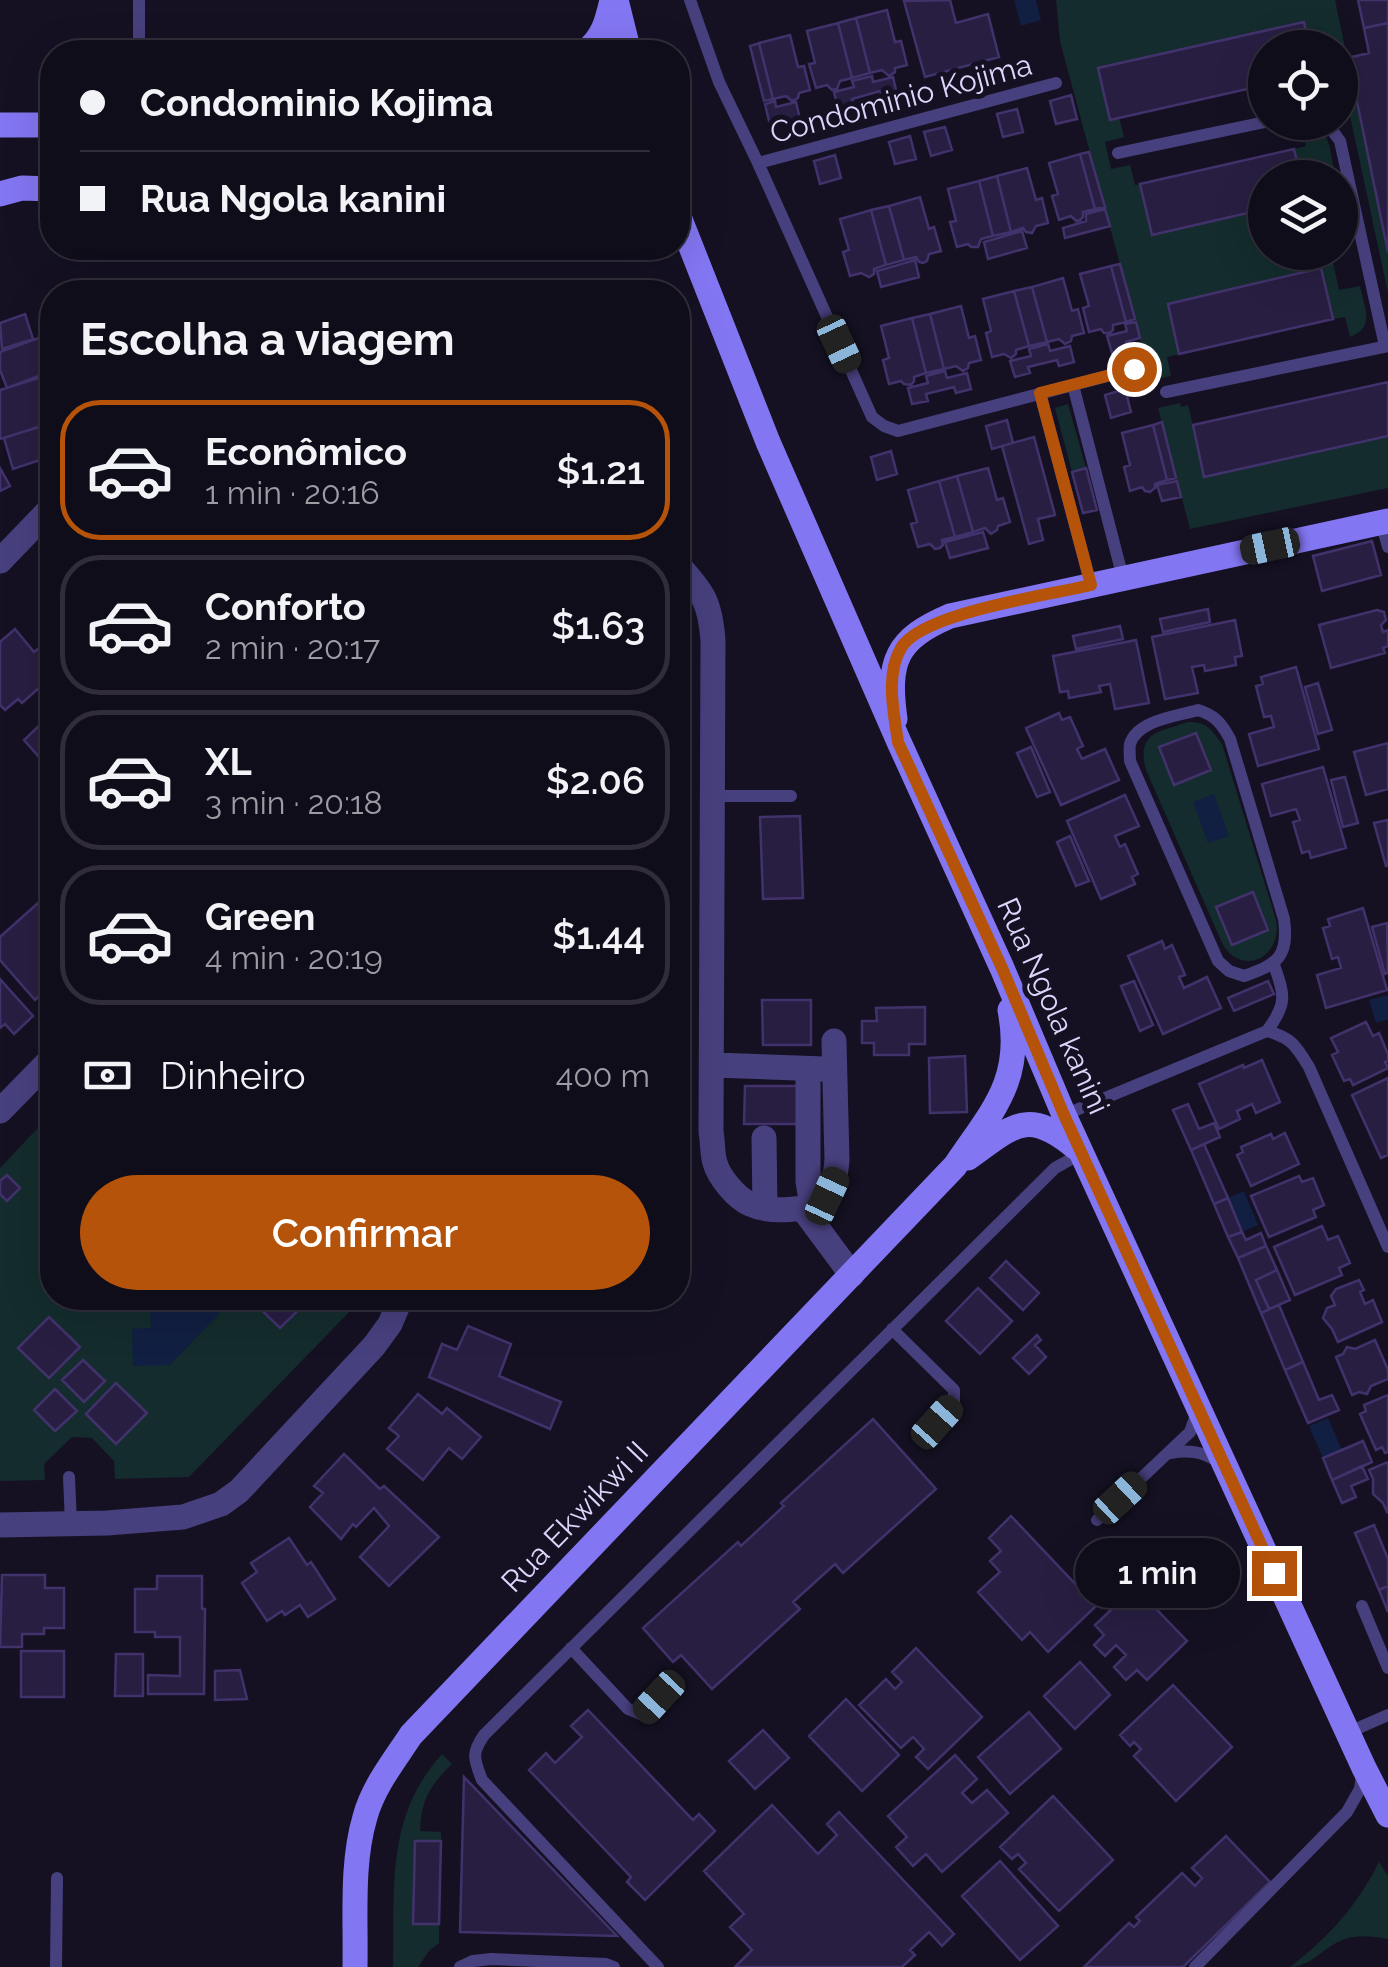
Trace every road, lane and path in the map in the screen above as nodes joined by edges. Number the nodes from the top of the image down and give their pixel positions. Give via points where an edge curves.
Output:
1 (139, 0) edge
2 (614, 0) edge
3 (690, 0) edge
4 (139, 40) edge
5 (599, 40) edge
6 (626, 40) edge
7 (1056, 83) dead end
8 (40, 126) edge
9 (1248, 126) edge
10 (5, 128) edge
11 (1339, 140) edge
12 (1118, 153) dead end
13 (758, 163) junction
14 (7, 189) edge
15 (40, 189) edge
16 (690, 252) edge
17 (1386, 346) edge
18 (1134, 369) dead end
19 (1073, 385) junction
20 (1166, 392) dead end
21 (1040, 393) junction
22 (40, 519) edge
23 (1386, 530) edge
24 (0, 561) edge
25 (1123, 578) junction
26 (690, 579) edge
27 (1091, 585) junction
28 (898, 742) junction
29 (713, 796) junction
30 (791, 796) dead end
31 (1274, 965) junction
32 (1002, 968) junction
33 (1267, 1031) junction
34 (834, 1041) dead end
35 (713, 1066) junction
36 (808, 1069) junction
37 (40, 1070) edge
38 (834, 1070) junction
39 (0, 1111) edge
40 (1064, 1115) junction
41 (764, 1138) dead end
42 (1082, 1153) junction
43 (955, 1166) junction
44 (765, 1207) junction
45 (808, 1207) junction
46 (1388, 1247) edge
47 (852, 1274) junction
48 (396, 1310) edge
49 (892, 1329) junction
50 (1196, 1400) junction
51 (937, 1422) dead end
52 (1167, 1454) junction
53 (70, 1477) dead end
54 (1231, 1478) junction
55 (1097, 1520) dead end
56 (71, 1524) junction
57 (0, 1525) edge
58 (1362, 1606) dead end
59 (570, 1648) junction
60 (1388, 1668) edge
61 (659, 1697) dead end
62 (1388, 1715) edge
63 (1347, 1732) junction
64 (1364, 1768) junction
65 (1385, 1803) edge
66 (57, 1878) dead end
67 (56, 1967) edge
68 (355, 1967) edge
69 (460, 1967) edge
70 (614, 1967) edge
71 (658, 1967) edge
72 (1195, 1967) edge

1 - 4 lane
2 - 5 street
2 - 6 street
3 - 13 lane, Condominio Kojima
7 - 13 lane, Condominio Kojima
8 - 10 street
9 - 12 lane
11 - 17 lane
13 - 21 lane, Condominio Kojima via 872,417 898,431
14 - 15 street
16 - 28 street, Rua Ngola kanini
17 - 20 lane
18 - 19 lane, Condominio Kojima
19 - 21 lane, Condominio Kojima
19 - 25 lane
21 - 27 lane
22 - 24 street
23 - 25 street
25 - 27 street
26 - 29 street via 712,617
27 - 28 street via 950,616 912,636 895,668
28 - 32 street, Rua Ngola kanini
29 - 30 lane
29 - 35 street
31 - 31 lane via 1244,976 1218,961 1130,762 1130,741 1150,724 1198,710 1222,724 1230,738 1284,919 1282,954
31 - 33 lane via 1284,992
32 - 40 street, Rua Ngola kanini
32 - 43 street, Rua Ekwikwi II via 1013,1023 1009,1078
33 - 40 lane
33 - 46 lane via 1288,1039 1309,1067
34 - 38 street
35 - 36 street
35 - 44 street via 715,1165 734,1191
36 - 38 street
36 - 45 street
37 - 39 street
38 - 45 street via 835,1177 827,1196
40 - 42 street, Rua Ngola kanini
41 - 44 street
42 - 43 street, Rua Ekwikwi II via 1052,1129 1025,1124
42 - 49 lane via 1055,1168
42 - 50 street, Rua Ngola kanini
43 - 47 street, Rua Ekwikwi II
44 - 45 street
45 - 47 street
47 - 68 street, Rua Ekwikwi II via 411,1735 365,1816
48 - 56 street via 374,1346 220,1504 184,1517
49 - 51 lane via 954,1390 954,1402
49 - 59 lane
50 - 52 lane via 1190,1432
50 - 54 street, Rua Ngola kanini
52 - 54 lane via 1202,1452
52 - 55 lane
53 - 56 lane
54 - 63 street, Rua Ngola kanini
56 - 57 street
58 - 60 lane
59 - 61 lane via 628,1710 642,1715
59 - 71 lane via 484,1734 475,1762 482,1780
62 - 63 lane
63 - 64 street, Rua Ngola kanini
64 - 65 street, Rua Ngola kanini
64 - 72 lane via 1348,1812
66 - 67 lane
69 - 70 lane via 491,1959

